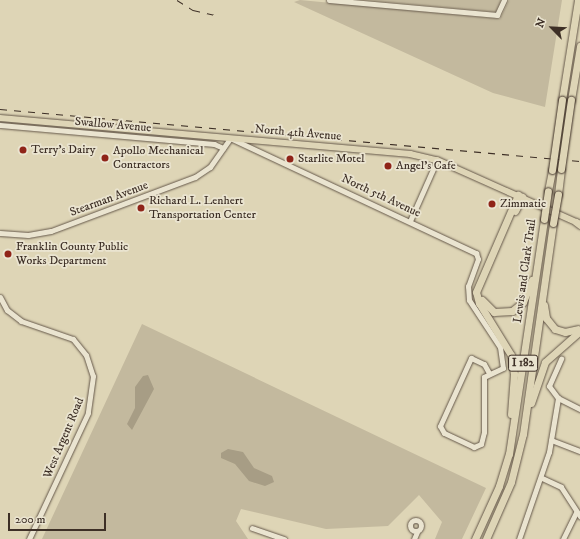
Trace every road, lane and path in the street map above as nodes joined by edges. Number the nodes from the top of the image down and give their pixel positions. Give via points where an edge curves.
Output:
1 (330, 0) edge
2 (504, 0) edge
3 (578, 0) edge
4 (580, 46) edge
5 (580, 56) edge
6 (577, 66) junction
7 (0, 118) edge
8 (57, 123) junction
9 (0, 125) edge
10 (56, 130) junction
11 (230, 138) junction
12 (223, 148) junction
13 (437, 160) junction
14 (520, 196) junction
15 (410, 220) junction
16 (579, 224) edge
17 (0, 233) edge
18 (539, 259) junction
19 (544, 284) junction
20 (0, 297) edge
21 (580, 329) edge
22 (561, 359) dead end
23 (489, 372) junction
24 (558, 398) junction
25 (580, 409) edge
26 (523, 434) junction
27 (551, 440) junction
28 (580, 451) edge
29 (506, 466) junction
30 (542, 478) junction
31 (578, 514) edge
32 (252, 528) dead end
33 (417, 532) dead end
34 (29, 539) edge
35 (282, 539) edge
36 (414, 539) edge
37 (475, 539) edge
38 (486, 539) edge
39 (519, 539) edge
40 (563, 539) edge

1 - 2 street via 497,15
3 - 18 highway, Lewis and Clark Trail / I 182, bridge
4 - 6 highway, Lewis and Clark Trail / I 182
5 - 6 highway
6 - 19 highway, Lewis and Clark Trail / I 182, bridge
7 - 8 main road, North 4th Avenue
8 - 10 street
8 - 11 main road, North 4th Avenue
9 - 10 street, Swallow Avenue
10 - 12 street, Swallow Avenue via 214,144
11 - 12 street, Stearman Avenue
11 - 13 main road, North 4th Avenue via 410,154
11 - 15 street, North 5th Avenue
12 - 17 street, Stearman Avenue via 208,169 190,179 51,231 28,235
13 - 14 main road, North 4th Avenue
13 - 15 street
14 - 16 main road, North 4th Avenue
14 - 18 highway via 481,284 486,305 502,313 518,307
14 - 29 highway via 476,288 479,303 503,337 513,361
15 - 23 street, North 5th Avenue via 476,253 478,259 470,279 470,304 503,356 500,371
18 - 29 highway, Lewis and Clark Trail / I 182
19 - 21 highway via 544,310 549,324 566,332
19 - 26 highway, Lewis and Clark Trail / I 182
20 - 34 street, West Argent Road via 7,310 20,321 73,338 86,355 93,376 88,413
21 - 26 highway via 552,354 542,367
22 - 24 street via 549,386
23 - 23 street via 484,364 474,357 440,426 444,433 474,447 481,444 484,432 484,380
24 - 25 street
24 - 27 street
26 - 38 highway, Lewis and Clark Trail / I 182 via 511,482
27 - 28 street
27 - 30 street
29 - 37 highway, Lewis and Clark Trail / I 182
30 - 31 street via 561,487
30 - 39 street
31 - 40 street
32 - 35 street
33 - 36 street

